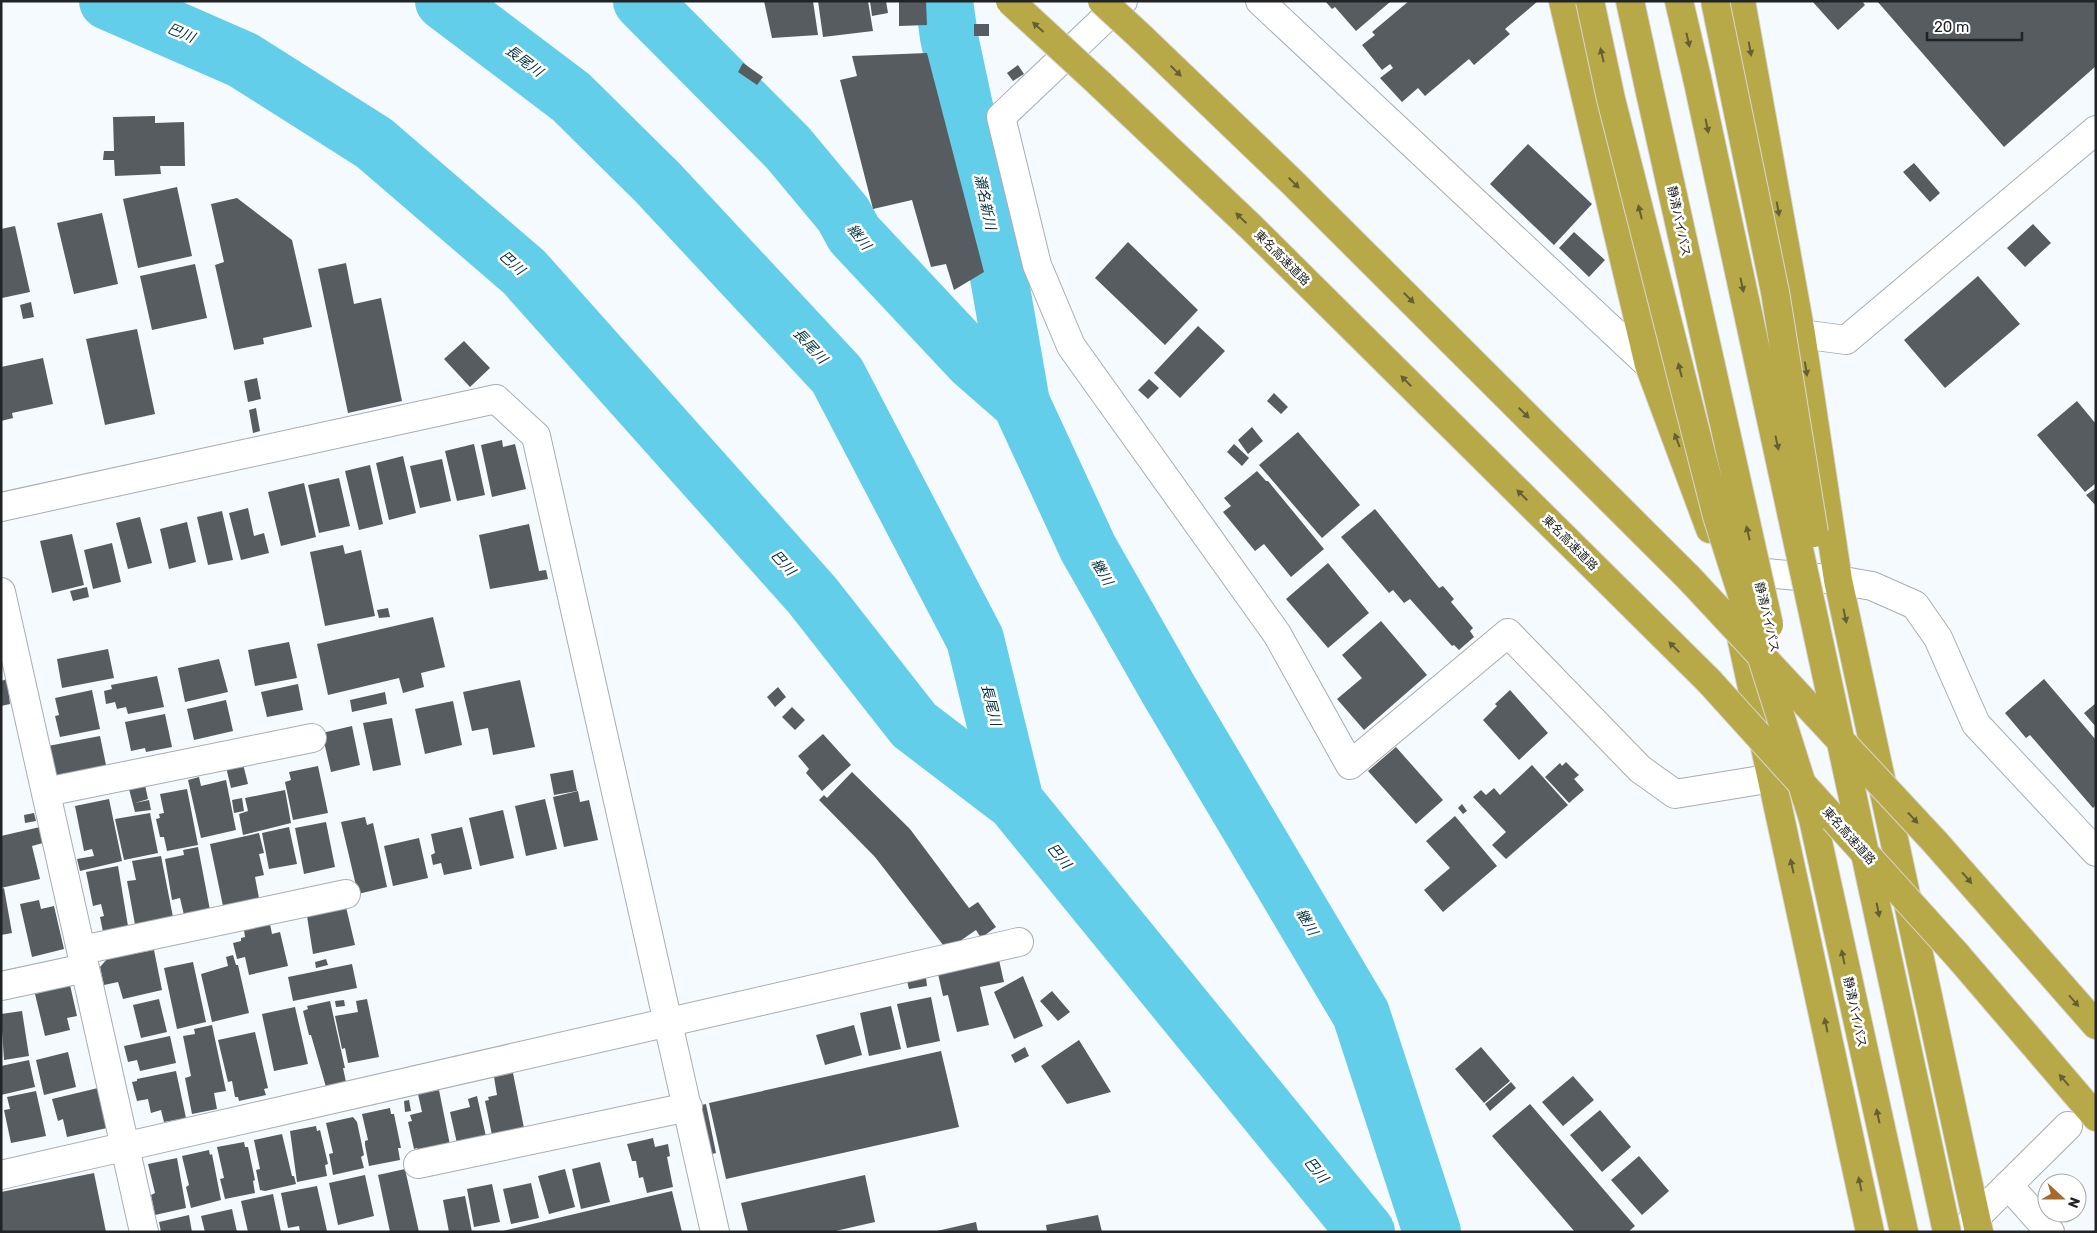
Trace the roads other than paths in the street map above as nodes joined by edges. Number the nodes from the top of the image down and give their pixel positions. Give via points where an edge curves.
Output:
1 (1010, 1) edge
2 (1102, 1) edge
3 (1122, 1) edge
4 (1260, 1) edge
5 (1563, 1) edge
6 (1590, 1) edge
7 (1630, 1) edge
8 (1680, 1) edge
9 (1714, 1) edge
10 (1741, 1) edge
11 (2096, 130) edge
12 (1801, 334) junction
13 (1649, 365) junction
14 (1, 507) edge
15 (1726, 570) junction
16 (1838, 580) junction
17 (1, 592) edge
18 (312, 738) dead end
19 (1773, 778) junction
20 (46, 792) junction
21 (1813, 819) junction
22 (1860, 822) junction
23 (2096, 852) edge
24 (346, 894) dead end
25 (1019, 942) dead end
26 (84, 959) junction
27 (1, 986) edge
28 (669, 1023) junction
29 (2096, 1025) edge
30 (688, 1107) junction
31 (2096, 1117) edge
32 (2068, 1126) dead end
33 (125, 1147) junction
34 (418, 1164) dead end
35 (1, 1175) edge
36 (2008, 1186) junction
37 (1971, 1227) edge
38 (144, 1232) edge
39 (715, 1232) edge
40 (1870, 1232) edge
41 (1904, 1232) edge
42 (1947, 1232) edge
43 (2050, 1232) edge

31 -> 1 highway, 東名高速道路, bridge via 1957,955 1709,681 1251,227
2 -> 29 highway, bridge via 1292,181 1689,578 1935,842
3 - 19 street via 1001,117 1037,265 1071,346 1277,634 1350,765 1508,633 1640,769 1675,794
4 - 13 street
5 - 13 highway
21 -> 6 highway, bridge via 1717,516
21 -> 7 highway, 静清バイパス, bridge
8 -> 22 highway, bridge
9 - 22 highway, bridge via 1776,292
10 -> 12 highway
11 - 12 street via 1846,340
12 -> 16 highway
15 -> 13 highway
14 - 28 street via 496,399 536,436
15 - 16 street
15 - 19 highway
16 - 23 street via 1872,586 1915,605 1938,638 1976,724
16 -> 37 highway
17 - 20 street
18 - 20 street
40 -> 19 highway
20 - 26 street
41 -> 21 highway, 静清バイパス
22 -> 42 highway, bridge via 1907,1056
24 - 26 street
25 - 28 street
26 - 27 street
26 - 33 street
28 - 30 street
28 - 33 street
30 - 34 street
30 - 39 street
32 - 36 street
33 - 35 street
33 - 38 street
36 - 37 street
36 - 43 street

